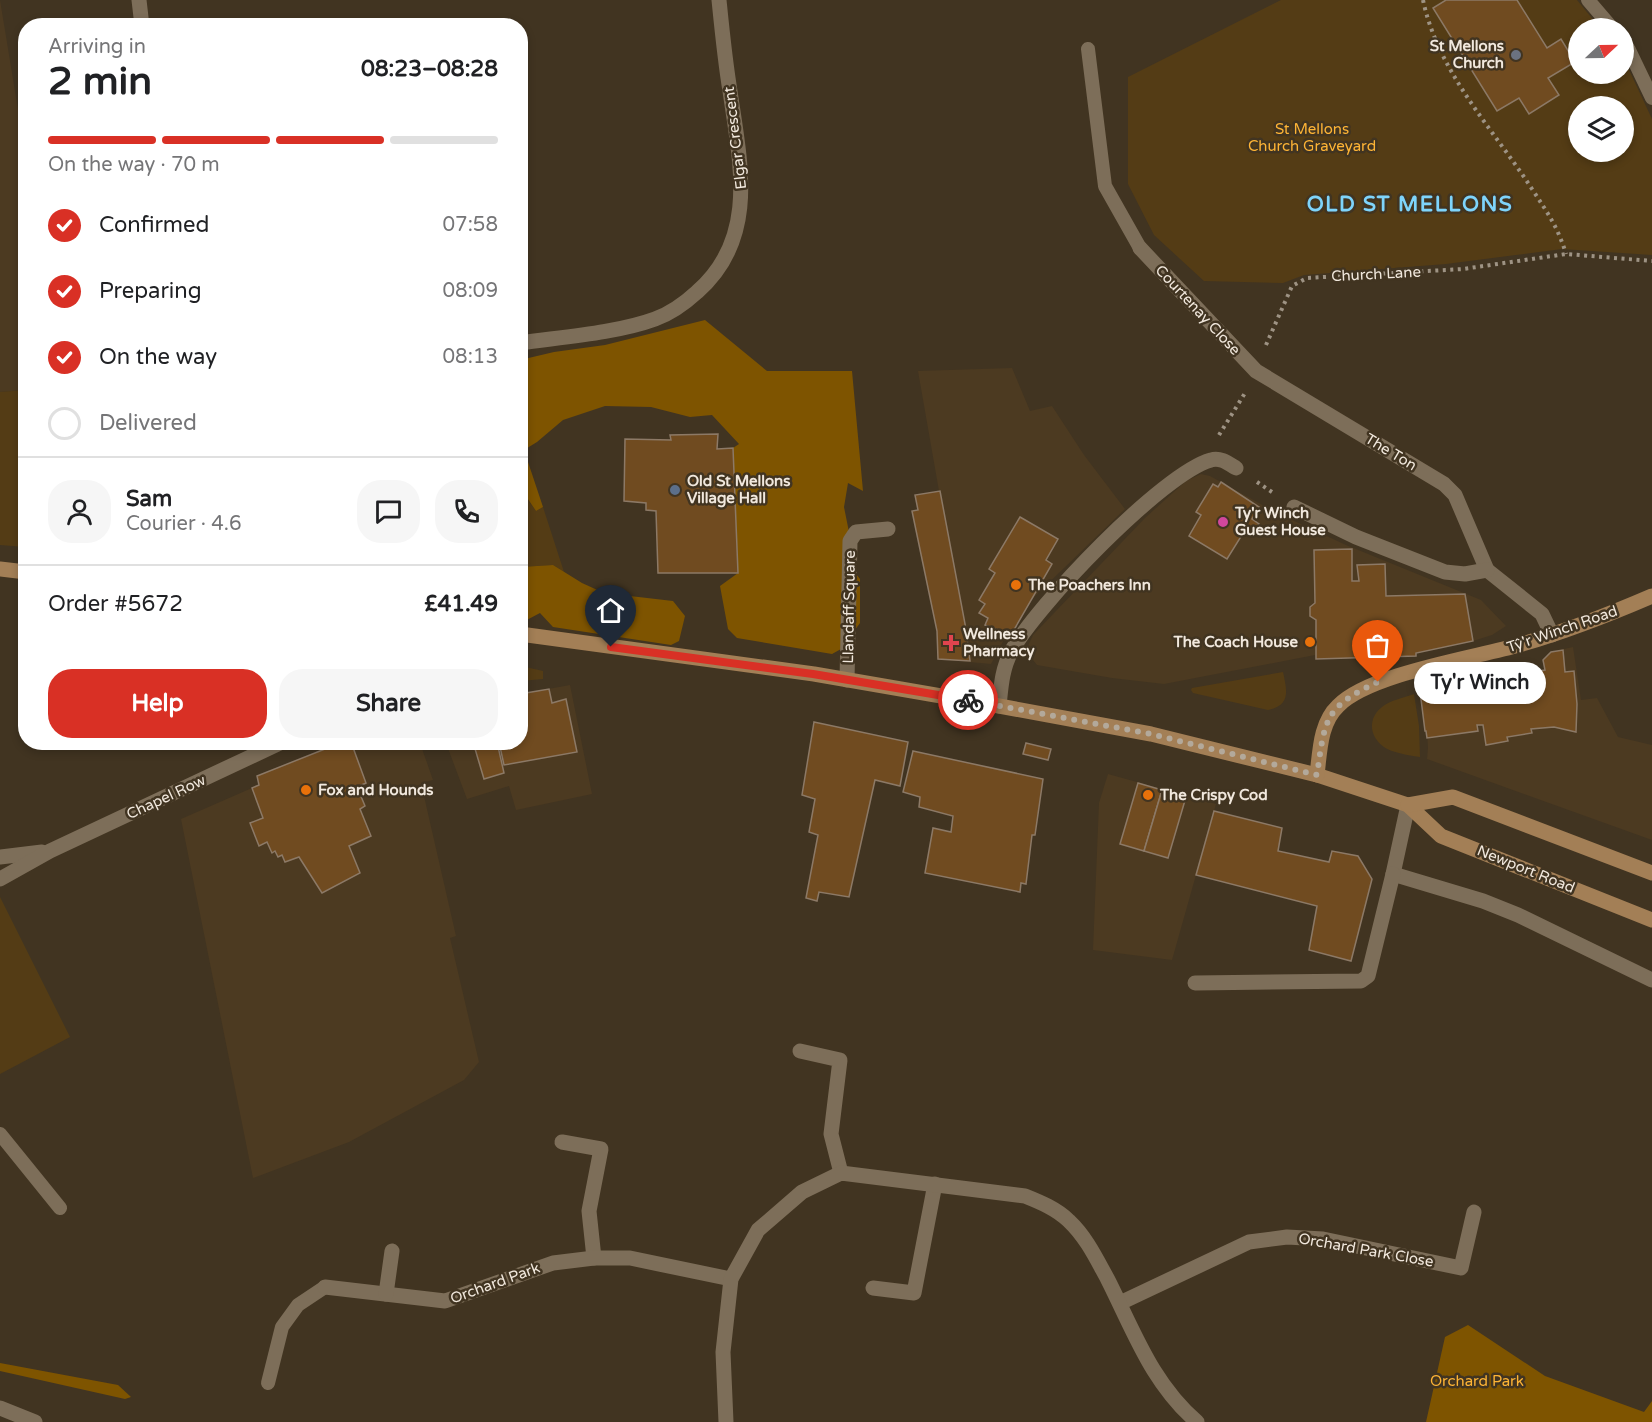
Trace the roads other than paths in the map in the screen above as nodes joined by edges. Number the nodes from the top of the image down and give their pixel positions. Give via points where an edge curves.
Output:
1 (140, 0) edge
2 (719, 0) edge
3 (1588, 0) edge
4 (141, 18) edge
5 (1603, 18) edge
6 (1088, 49) dead end
7 (1634, 60) edge
8 (1652, 98) edge
9 (1140, 248) joint
10 (528, 343) edge
11 (1256, 371) joint
12 (1236, 468) road end
13 (1294, 507) road end
14 (888, 529) dead end
15 (0, 569) edge
16 (1487, 570) junction
17 (18, 571) edge
18 (1652, 596) edge
19 (528, 635) edge
20 (1552, 635) junction
21 (847, 680) junction
22 (999, 705) junction
23 (265, 750) edge
24 (1317, 775) junction
25 (1408, 805) junction
26 (50, 850) junction
27 (0, 857) edge
28 (1652, 873) edge
29 (1394, 874) junction
30 (0, 879) edge
31 (1652, 920) edge
32 (1652, 980) edge
33 (1195, 983) dead end
34 (800, 1051) dead end
35 (0, 1134) edge
36 (562, 1142) dead end
37 (841, 1173) junction
38 (935, 1184) junction
39 (60, 1208) dead end
40 (1474, 1212) dead end
41 (392, 1251) dead end
42 (594, 1258) junction
43 (731, 1279) junction
44 (325, 1287) joint
45 (873, 1288) dead end
46 (386, 1294) junction
47 (1120, 1303) junction
48 (268, 1383) dead end
49 (0, 1408) edge
50 (35, 1422) edge
51 (726, 1422) edge
52 (1197, 1422) edge

1 - 4 street
2 - 10 street, Elgar Crescent via 742,198 737,231 723,264 681,306 656,319
3 - 5 lane
6 - 9 lane via 1105,186
7 - 8 lane
9 - 11 street, Courtenay Close
11 - 16 street, The Ton via 1444,484 1455,495
12 - 22 street via 1214,459 1183,474 1092,556 1022,634 1002,677
13 - 16 street via 1445,573
14 - 21 street, Llandaff Square via 856,532 850,541
15 - 17 main road
16 - 20 street, The Ton via 1542,614
18 - 20 main road, Tŷ'r Winch Road
19 - 21 main road, Newport Road
20 - 24 main road, Tŷ'r Winch Road via 1393,678 1354,694 1337,706 1328,720
21 - 22 main road, Newport Road
22 - 24 main road, Newport Road via 1151,734
23 - 26 street, Chapel Row
24 - 25 main road, Newport Road
25 - 28 main road, Newport Road via 1453,797
25 - 29 street
25 - 31 main road, Newport Road via 1441,836
26 - 27 street
26 - 30 street
29 - 32 street via 1518,915
29 - 33 street via 1368,976 1361,981
34 - 37 street via 840,1060 831,1134
35 - 39 lane
36 - 42 street via 600,1149 589,1211
37 - 38 street
37 - 43 street via 801,1192 758,1230
38 - 45 street via 914,1293
38 - 47 street via 1025,1196 1049,1206 1088,1243
40 - 47 street, Orchard Park Close via 1461,1268 1323,1239 1287,1237 1249,1242
41 - 46 street
42 - 43 street, Orchard Park via 630,1258
42 - 46 street, Orchard Park via 553,1263 445,1301
43 - 51 street via 723,1352
44 - 46 street, Orchard Park
44 - 48 lane via 298,1305 282,1327
47 - 52 street via 1167,1392
49 - 50 street

